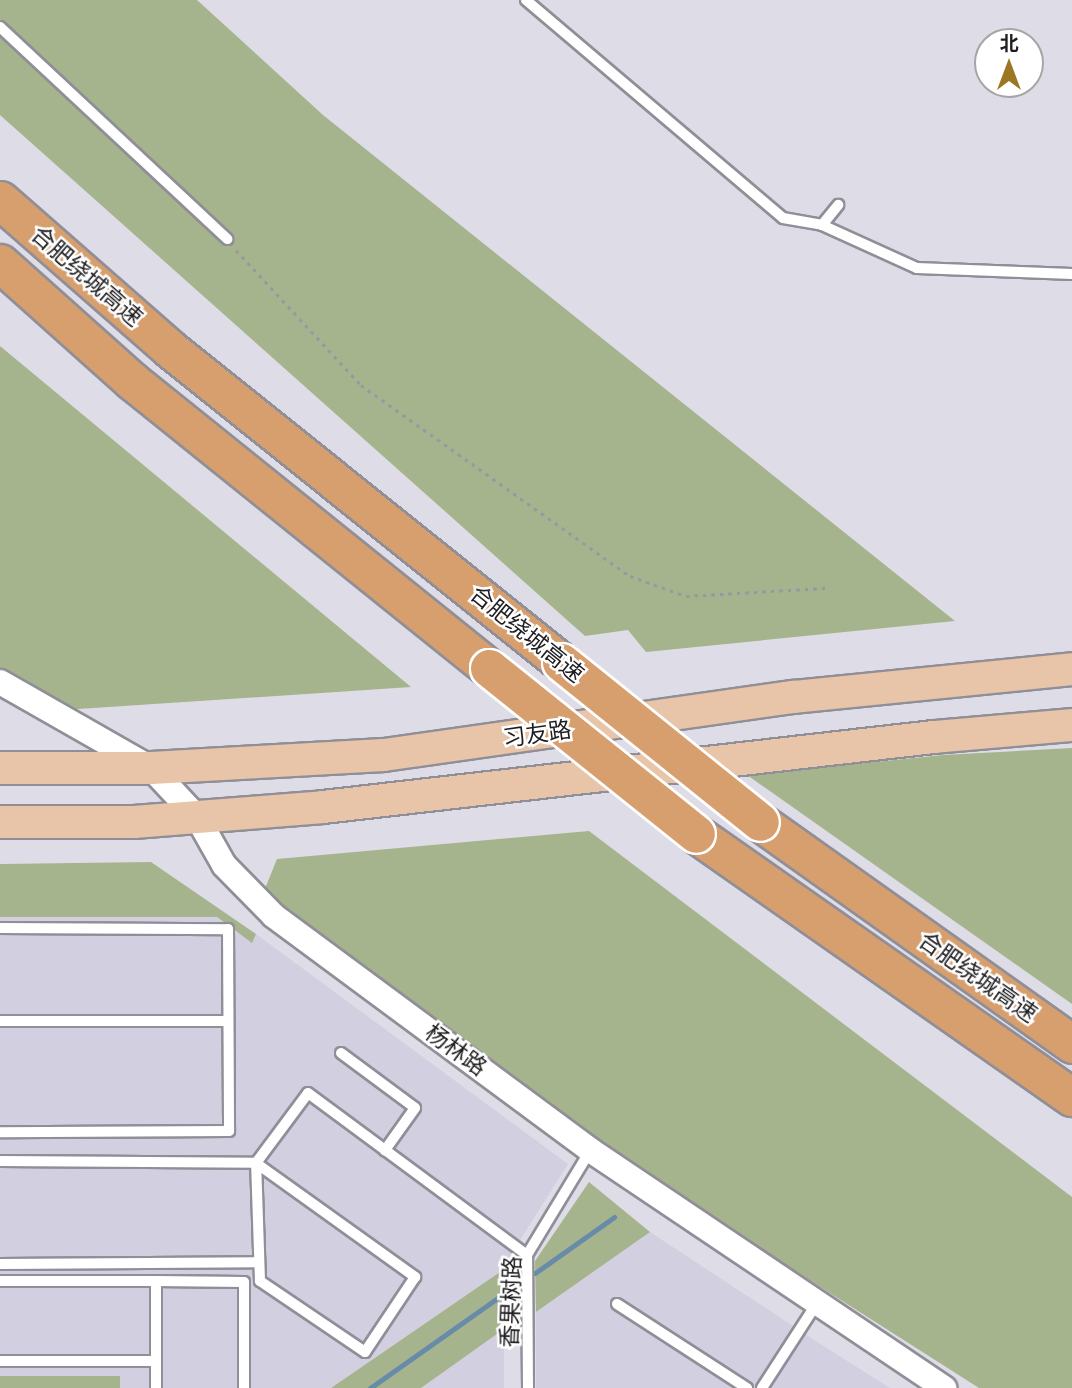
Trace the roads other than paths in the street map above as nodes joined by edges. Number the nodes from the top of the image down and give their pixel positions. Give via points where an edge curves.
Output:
1 (526, 0) edge
2 (0, 27) edge
3 (0, 200) edge
4 (838, 205) dead end
5 (822, 225) junction
6 (227, 239) road end
7 (0, 263) edge
8 (1072, 274) edge
9 (1072, 669) edge
10 (0, 682) edge
11 (1072, 725) edge
12 (0, 768) edge
13 (151, 768) junction
14 (197, 817) junction
15 (0, 822) edge
16 (0, 929) edge
17 (0, 1021) edge
18 (228, 1021) junction
19 (1072, 1044) edge
20 (341, 1053) dead end
21 (1072, 1097) edge
22 (0, 1132) edge
23 (384, 1150) junction
24 (590, 1150) junction
25 (0, 1161) edge
26 (257, 1163) junction
27 (527, 1255) junction
28 (259, 1262) junction
29 (0, 1264) edge
30 (0, 1281) edge
31 (156, 1281) junction
32 (817, 1302) junction
33 (617, 1304) dead end
34 (0, 1361) edge
35 (156, 1362) junction
36 (937, 1386) edge
37 (156, 1388) edge
38 (244, 1388) edge
39 (528, 1388) edge
40 (747, 1388) edge
41 (762, 1388) edge

1 - 5 lane via 783,218
2 - 6 lane
3 - 19 highway, 合肥绕城高速, bridge via 170,349 760,822
4 - 5 lane
5 - 8 lane via 917,268
7 - 21 highway, 合肥绕城高速, bridge via 132,382 696,834
9 - 13 main road, 习友路 via 793,697 384,755
10 - 13 street, 杨林路
11 - 14 main road, 习友路
12 - 13 main road, 习友路
13 - 14 street, 杨林路
14 - 15 main road, 习友路
14 - 24 street, 杨林路 via 225,864 274,916
16 - 18 lane via 228,929
17 - 18 lane
18 - 22 lane via 229,1131
20 - 23 lane via 415,1108
23 - 26 lane via 308,1093
23 - 27 lane
24 - 27 lane, 香果树路
24 - 32 street, 杨林路
25 - 26 lane
26 - 28 lane
26 - 28 lane via 415,1277 365,1352 260,1281
27 - 39 lane, 香果树路
28 - 29 lane
30 - 31 lane
31 - 35 lane
31 - 38 lane via 244,1282
32 - 36 street, 杨林路
32 - 41 lane
33 - 40 lane
34 - 35 lane
35 - 37 lane

